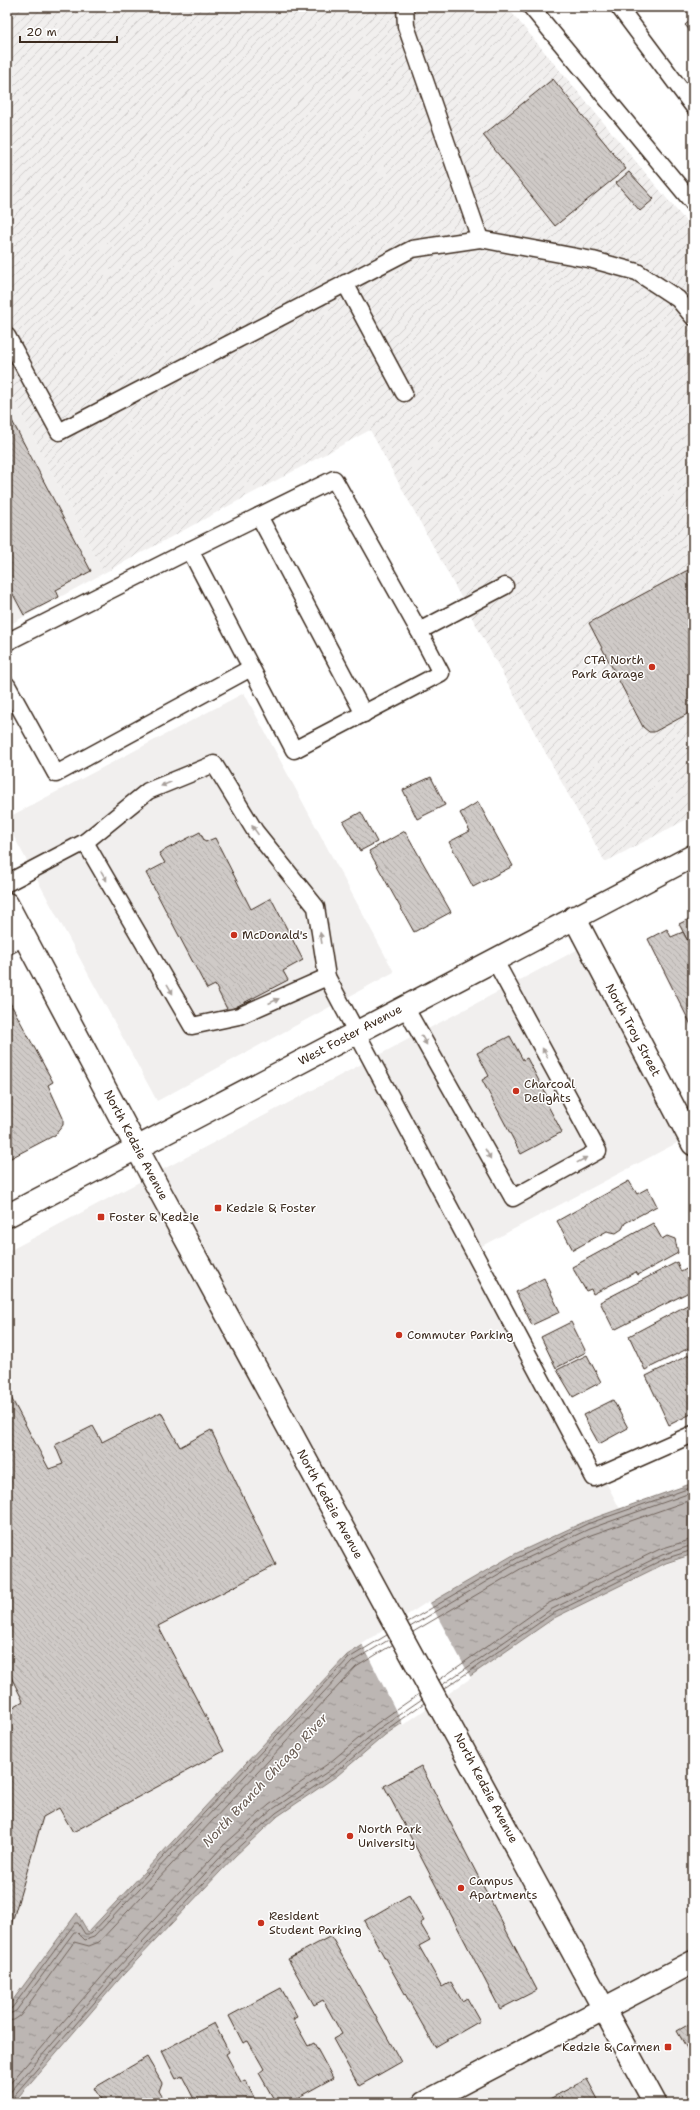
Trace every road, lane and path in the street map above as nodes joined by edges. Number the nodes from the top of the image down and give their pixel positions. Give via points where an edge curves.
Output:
1 (392, 7) edge
2 (405, 7) edge
3 (531, 7) edge
4 (619, 7) edge
5 (406, 26) junction
6 (693, 106) edge
7 (693, 203) edge
8 (480, 239) junction
9 (345, 283) junction
10 (693, 317) edge
11 (7, 336) edge
12 (404, 393) dead end
13 (259, 516) junction
14 (190, 550) junction
15 (505, 586) dead end
16 (418, 631) junction
17 (7, 642) edge
18 (251, 668) junction
19 (7, 685) edge
20 (364, 714) junction
21 (85, 842) junction
22 (693, 856) edge
23 (7, 883) edge
24 (7, 904) edge
25 (574, 917) junction
26 (16, 941) edge
27 (494, 959) junction
28 (327, 977) junction
29 (405, 1006) junction
30 (357, 1031) junction
31 (691, 1134) edge
32 (137, 1148) junction
33 (7, 1216) edge
34 (693, 1434) edge
35 (693, 1962) edge
36 (605, 2009) junction
37 (424, 2103) edge
38 (655, 2103) edge

1 - 5 lane
2 - 5 lane
3 - 7 lane
4 - 6 lane
5 - 8 lane
8 - 9 lane via 412,249
8 - 10 lane via 593,260 637,272 678,299
9 - 11 lane via 59,432
9 - 12 lane
13 - 14 lane
13 - 16 lane via 334,479
13 - 20 lane
14 - 17 lane
14 - 18 lane
15 - 16 lane
16 - 20 lane via 441,673
18 - 19 lane via 56,774
18 - 20 lane via 294,750
21 - 23 lane
21 -> 28 lane via 192,1026 240,1016
28 -> 21 lane via 316,908 255,831 214,764 148,792
22 - 25 main road, West Foster Avenue
24 - 26 main road, North Kedzie Avenue
25 - 27 main road, West Foster Avenue
25 - 31 main road, North Troy Street
26 - 32 main road, North Kedzie Avenue
27 - 29 main road, West Foster Avenue
29 -> 27 lane via 513,1198 598,1151
28 - 30 lane
29 - 30 main road, West Foster Avenue
30 - 32 main road, West Foster Avenue
30 - 34 lane via 594,1478
32 - 33 main road, West Foster Avenue
32 - 36 main road, North Kedzie Avenue
35 - 36 main road
36 - 37 main road
36 - 38 main road, North Kedzie Avenue

